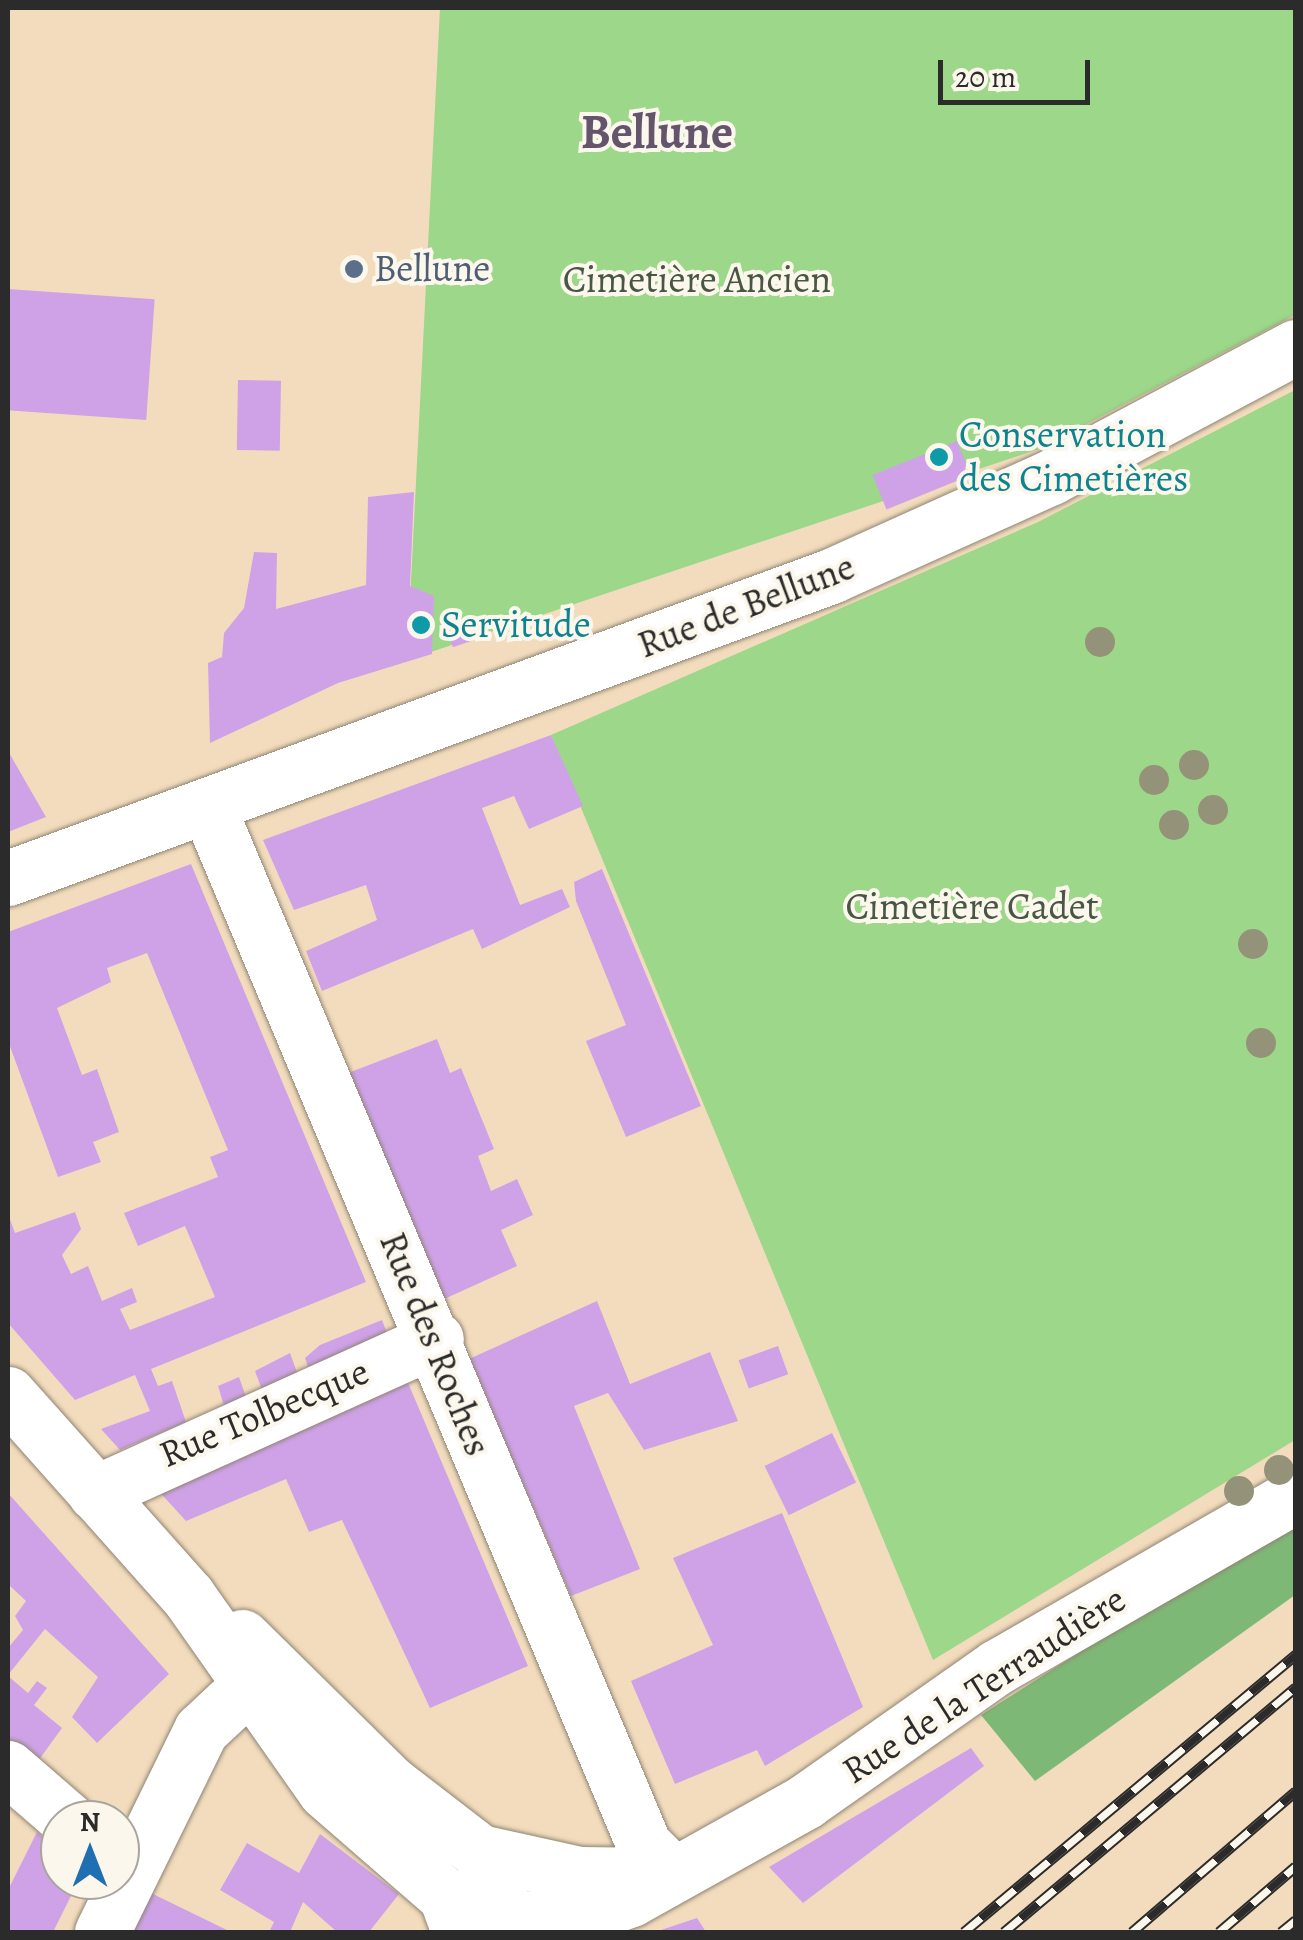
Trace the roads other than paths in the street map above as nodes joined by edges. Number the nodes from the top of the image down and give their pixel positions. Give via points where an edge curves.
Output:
1 (1296, 347) edge
2 (208, 807) junction
3 (8, 878) edge
4 (436, 1339) junction
5 (8, 1394) edge
6 (96, 1492) junction
7 (1296, 1495) edge
8 (188, 1596) junction
9 (246, 1688) junction
10 (8, 1768) edge
11 (45, 1800) edge
12 (140, 1843) edge
13 (480, 1852) junction
14 (673, 1874) junction
15 (114, 1900) edge
16 (453, 1914) edge
17 (514, 1926) edge
18 (102, 1932) edge

1 - 2 street, Rue de Bellune via 1051,477 831,576
2 - 3 street, Rue de Bellune
2 - 4 street, Rue des Roches
4 - 6 street, Rue Tolbecque
4 - 14 street, Rue des Roches via 644,1846
5 - 6 street, Rue de la Terraudière
6 - 8 street, Rue de la Terraudière
7 - 14 street, Rue de la Terraudière via 997,1667 806,1801
8 - 9 street, Rue de la Terraudière
8 - 13 street, Rue de la Terraudière
9 - 12 street via 201,1730
9 - 16 street, Rue de la Terraudière via 324,1791
10 - 11 street
13 - 14 street, Rue de la Terraudière via 578,1874
13 - 17 street
14 - 17 street, Rue de la Terraudière via 576,1919
15 - 18 street
16 - 17 street, Rue de la Terraudière

